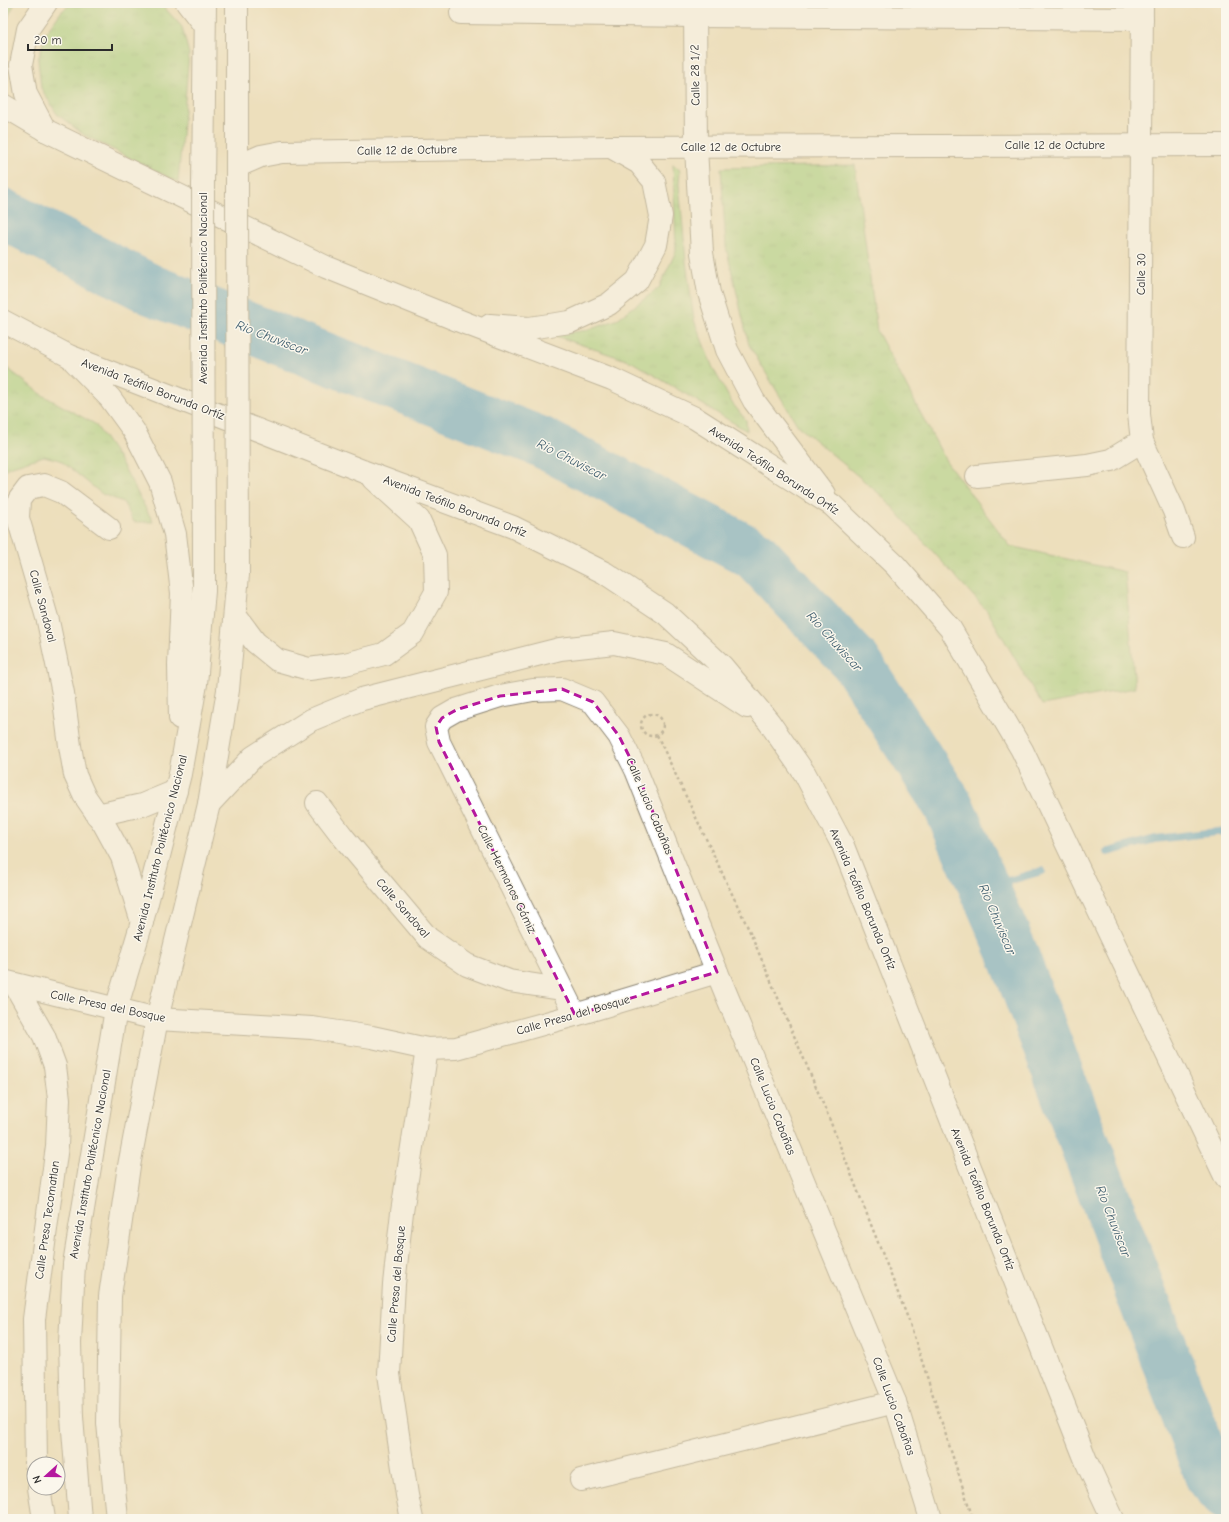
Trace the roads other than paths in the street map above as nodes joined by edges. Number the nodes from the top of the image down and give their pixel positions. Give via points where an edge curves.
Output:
1 (46, 3) edge
2 (187, 3) edge
3 (205, 3) edge
4 (237, 3) edge
5 (695, 10) edge
6 (1142, 11) edge
7 (461, 13) dead end
8 (204, 25) junction
9 (3, 105) edge
10 (45, 130) junction
11 (1142, 145) junction
12 (1226, 145) edge
13 (611, 147) junction
14 (696, 148) junction
15 (238, 166) junction
16 (3, 321) edge
17 (465, 323) junction
18 (69, 356) junction
19 (1142, 441) junction
20 (365, 472) junction
21 (977, 476) dead end
22 (832, 505) junction
23 (109, 528) dead end
24 (1184, 537) dead end
25 (235, 615) junction
26 (593, 702) joint
27 (769, 722) junction
28 (178, 783) junction
29 (317, 803) dead end
30 (209, 804) junction
31 (97, 815) junction
32 (142, 922) junction
33 (718, 972) junction
34 (9, 983) edge
35 (562, 989) junction
36 (116, 1009) junction
37 (575, 1015) junction
38 (157, 1018) junction
39 (427, 1049) junction
40 (1226, 1178) edge
41 (895, 1402) junction
42 (36, 1456) edge
43 (581, 1480) dead end
44 (40, 1496) edge
45 (44, 1519) edge
46 (80, 1519) edge
47 (117, 1519) edge
48 (412, 1519) edge
49 (931, 1519) edge
50 (1114, 1519) edge

1 - 10 main road via 28,29 21,65 26,94
2 - 8 main road
3 - 8 main road, Avenida Instituto Politécnico Nacional
4 - 15 main road
5 - 6 main road
5 - 7 main road
5 - 14 main road, Calle 28 1/2
6 - 11 main road, Calle 30
8 - 28 main road, Avenida Instituto Politécnico Nacional, bridge via 204,591 196,684
9 - 10 main road, Avenida Teófilo Borunda Ortíz
10 - 17 main road, Avenida Teófilo Borunda Ortíz via 326,266
11 - 12 main road, Calle 12 de Octubre
11 - 14 main road, Calle 12 de Octubre
11 - 19 main road, Calle 30 via 1139,414
13 - 14 main road, Calle 12 de Octubre
13 - 15 main road, Calle 12 de Octubre via 282,152 261,156
13 - 17 main road via 639,163 654,181 661,216 656,245 637,281 609,304 570,322 529,328
14 - 22 main road, Calle 28 1/2 via 702,253 709,293 727,350 754,401
15 - 25 main road, bridge via 238,574
16 - 18 main road, Avenida Teófilo Borunda Ortíz
17 - 22 main road, Avenida Teófilo Borunda Ortíz via 612,379 694,418
18 - 20 main road, Avenida Teófilo Borunda Ortíz
18 - 28 main road via 110,398 134,431 160,482 175,534 182,593
19 - 21 main road via 1111,460 1087,465
19 - 24 main road, Calle 30
20 - 25 main road via 419,520 435,555 436,592 413,633 384,654 345,664 309,669 277,660 255,642
20 - 27 main road, Avenida Teófilo Borunda Ortíz via 513,527 605,573 665,613 722,666
22 - 40 main road, Avenida Teófilo Borunda Ortíz via 895,565 950,628 1022,750
23 - 31 main road, Calle Sandoval via 61,492 44,485 28,488 19,500 18,518 48,620 63,693 75,775 84,796
25 - 30 main road via 228,690
26 - 33 main road, Calle Lucio Cabañas via 619,736 636,770
26 - 35 main road, Calle Hermanos Gámiz via 562,690 533,690 500,696 456,710 442,718 436,727 440,742
27 - 30 main road via 666,654 614,643 560,649 362,699 311,720 253,758
27 - 50 main road, Avenida Teófilo Borunda Ortíz via 805,774 843,846 1087,1463
28 - 31 main road via 142,805
28 - 32 main road, Avenida Instituto Politécnico Nacional
29 - 35 main road, Calle Sandoval via 428,938 467,965 509,981
30 - 38 main road
31 - 32 main road, Calle Sandoval via 122,857
32 - 36 main road, Avenida Instituto Politécnico Nacional
33 - 37 main road, Calle Presa del Bosque
33 - 41 main road, Calle Lucio Cabañas
34 - 36 main road, Calle Presa del Bosque
34 - 42 main road, Calle Presa Tecomatlan via 44,1036 55,1066 59,1099 57,1146 34,1319
35 - 37 main road, Calle Hermanos Gámiz
36 - 38 main road, Calle Presa del Bosque
36 - 46 main road, Avenida Instituto Politécnico Nacional via 74,1264 70,1343 71,1394
37 - 39 main road, Calle Presa del Bosque via 456,1048
38 - 39 main road, Calle Presa del Bosque via 312,1028
38 - 47 main road via 129,1166 110,1296 108,1423
39 - 48 main road, Calle Presa del Bosque via 402,1212 389,1374
41 - 43 main road
41 - 49 main road, Calle Lucio Cabañas
44 - 45 main road

